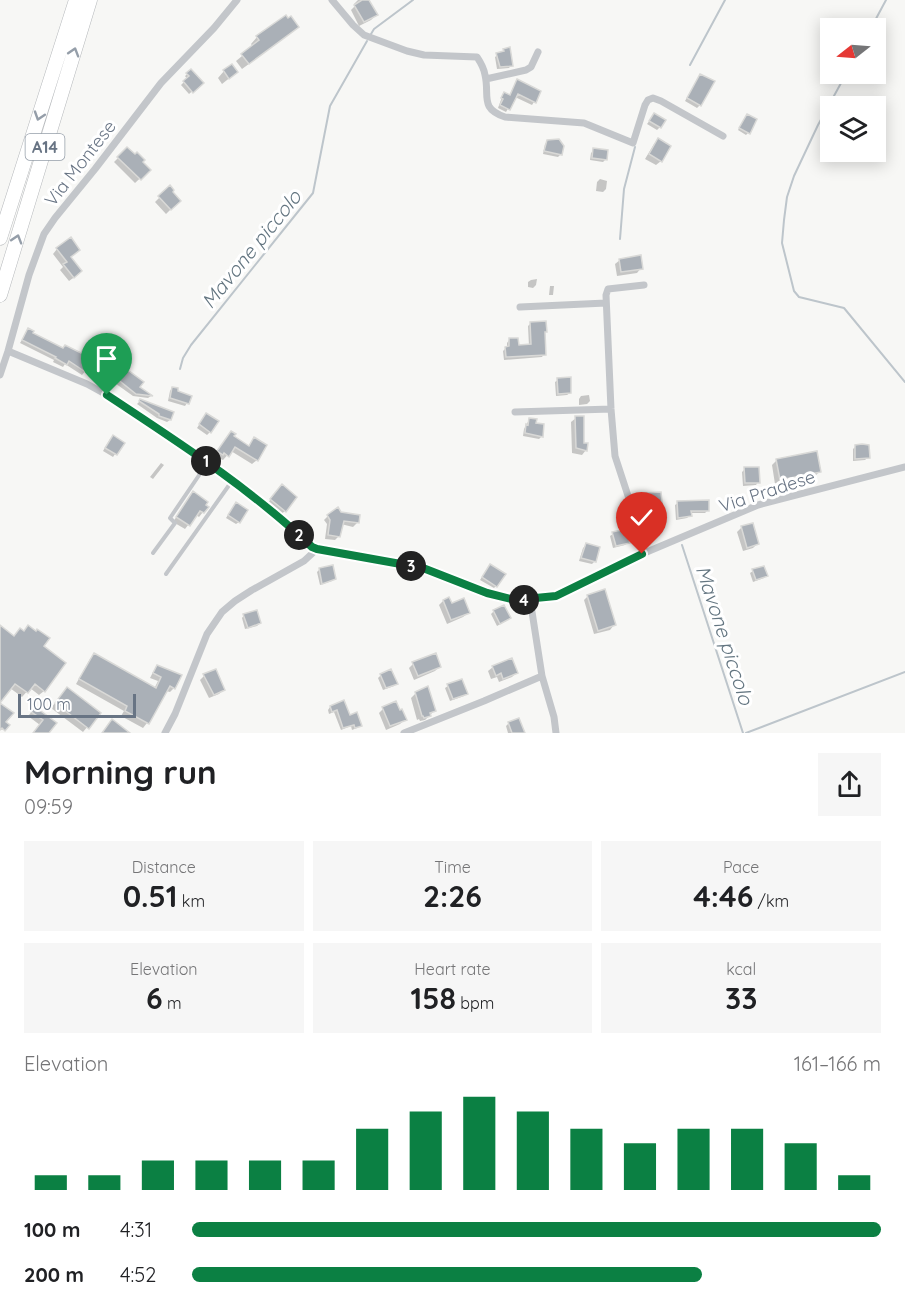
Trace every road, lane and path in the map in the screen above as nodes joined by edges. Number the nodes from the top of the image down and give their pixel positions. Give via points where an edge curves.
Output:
1 (76, 0) edge
2 (90, 0) edge
3 (237, 0) edge
4 (332, 0) edge
5 (538, 52) dead end
6 (486, 79) junction
7 (723, 136) dead end
8 (0, 238) edge
9 (644, 285) dead end
10 (0, 295) edge
11 (606, 303) junction
12 (520, 307) dead end
13 (8, 351) junction
14 (0, 375) edge
15 (611, 409) junction
16 (515, 412) dead end
17 (208, 462) junction
18 (905, 467) edge
19 (232, 481) junction
20 (317, 549) junction
21 (153, 553) dead end
22 (642, 554) junction
23 (166, 574) dead end
24 (530, 599) junction
25 (542, 676) junction
26 (165, 733) edge
27 (404, 733) edge
28 (556, 733) edge

1 -> 8 highway, A14
10 -> 2 highway, A14
3 - 13 street, Via Montese via 161,84 44,234
4 - 6 street via 364,35 424,55 477,57
5 - 6 street via 526,70
6 - 7 street via 489,107 505,117 584,123 633,142 645,105 653,98
9 - 11 street via 608,290
11 - 12 street
11 - 15 street
13 - 14 street, Via Montese
13 - 17 street, Via Pradese via 107,395
15 - 16 street
15 - 22 street via 615,456
17 - 19 street, Via Pradese
17 - 21 lane via 170,518 175,523
18 - 22 street, Via Pradese via 758,505
19 - 20 street, Via Pradese
19 - 23 lane
20 - 24 street, Via Pradese via 423,568 501,597
20 - 26 street via 222,612 207,634
22 - 24 street, Via Pradese via 556,596
24 - 25 street
25 - 27 street
25 - 28 street

